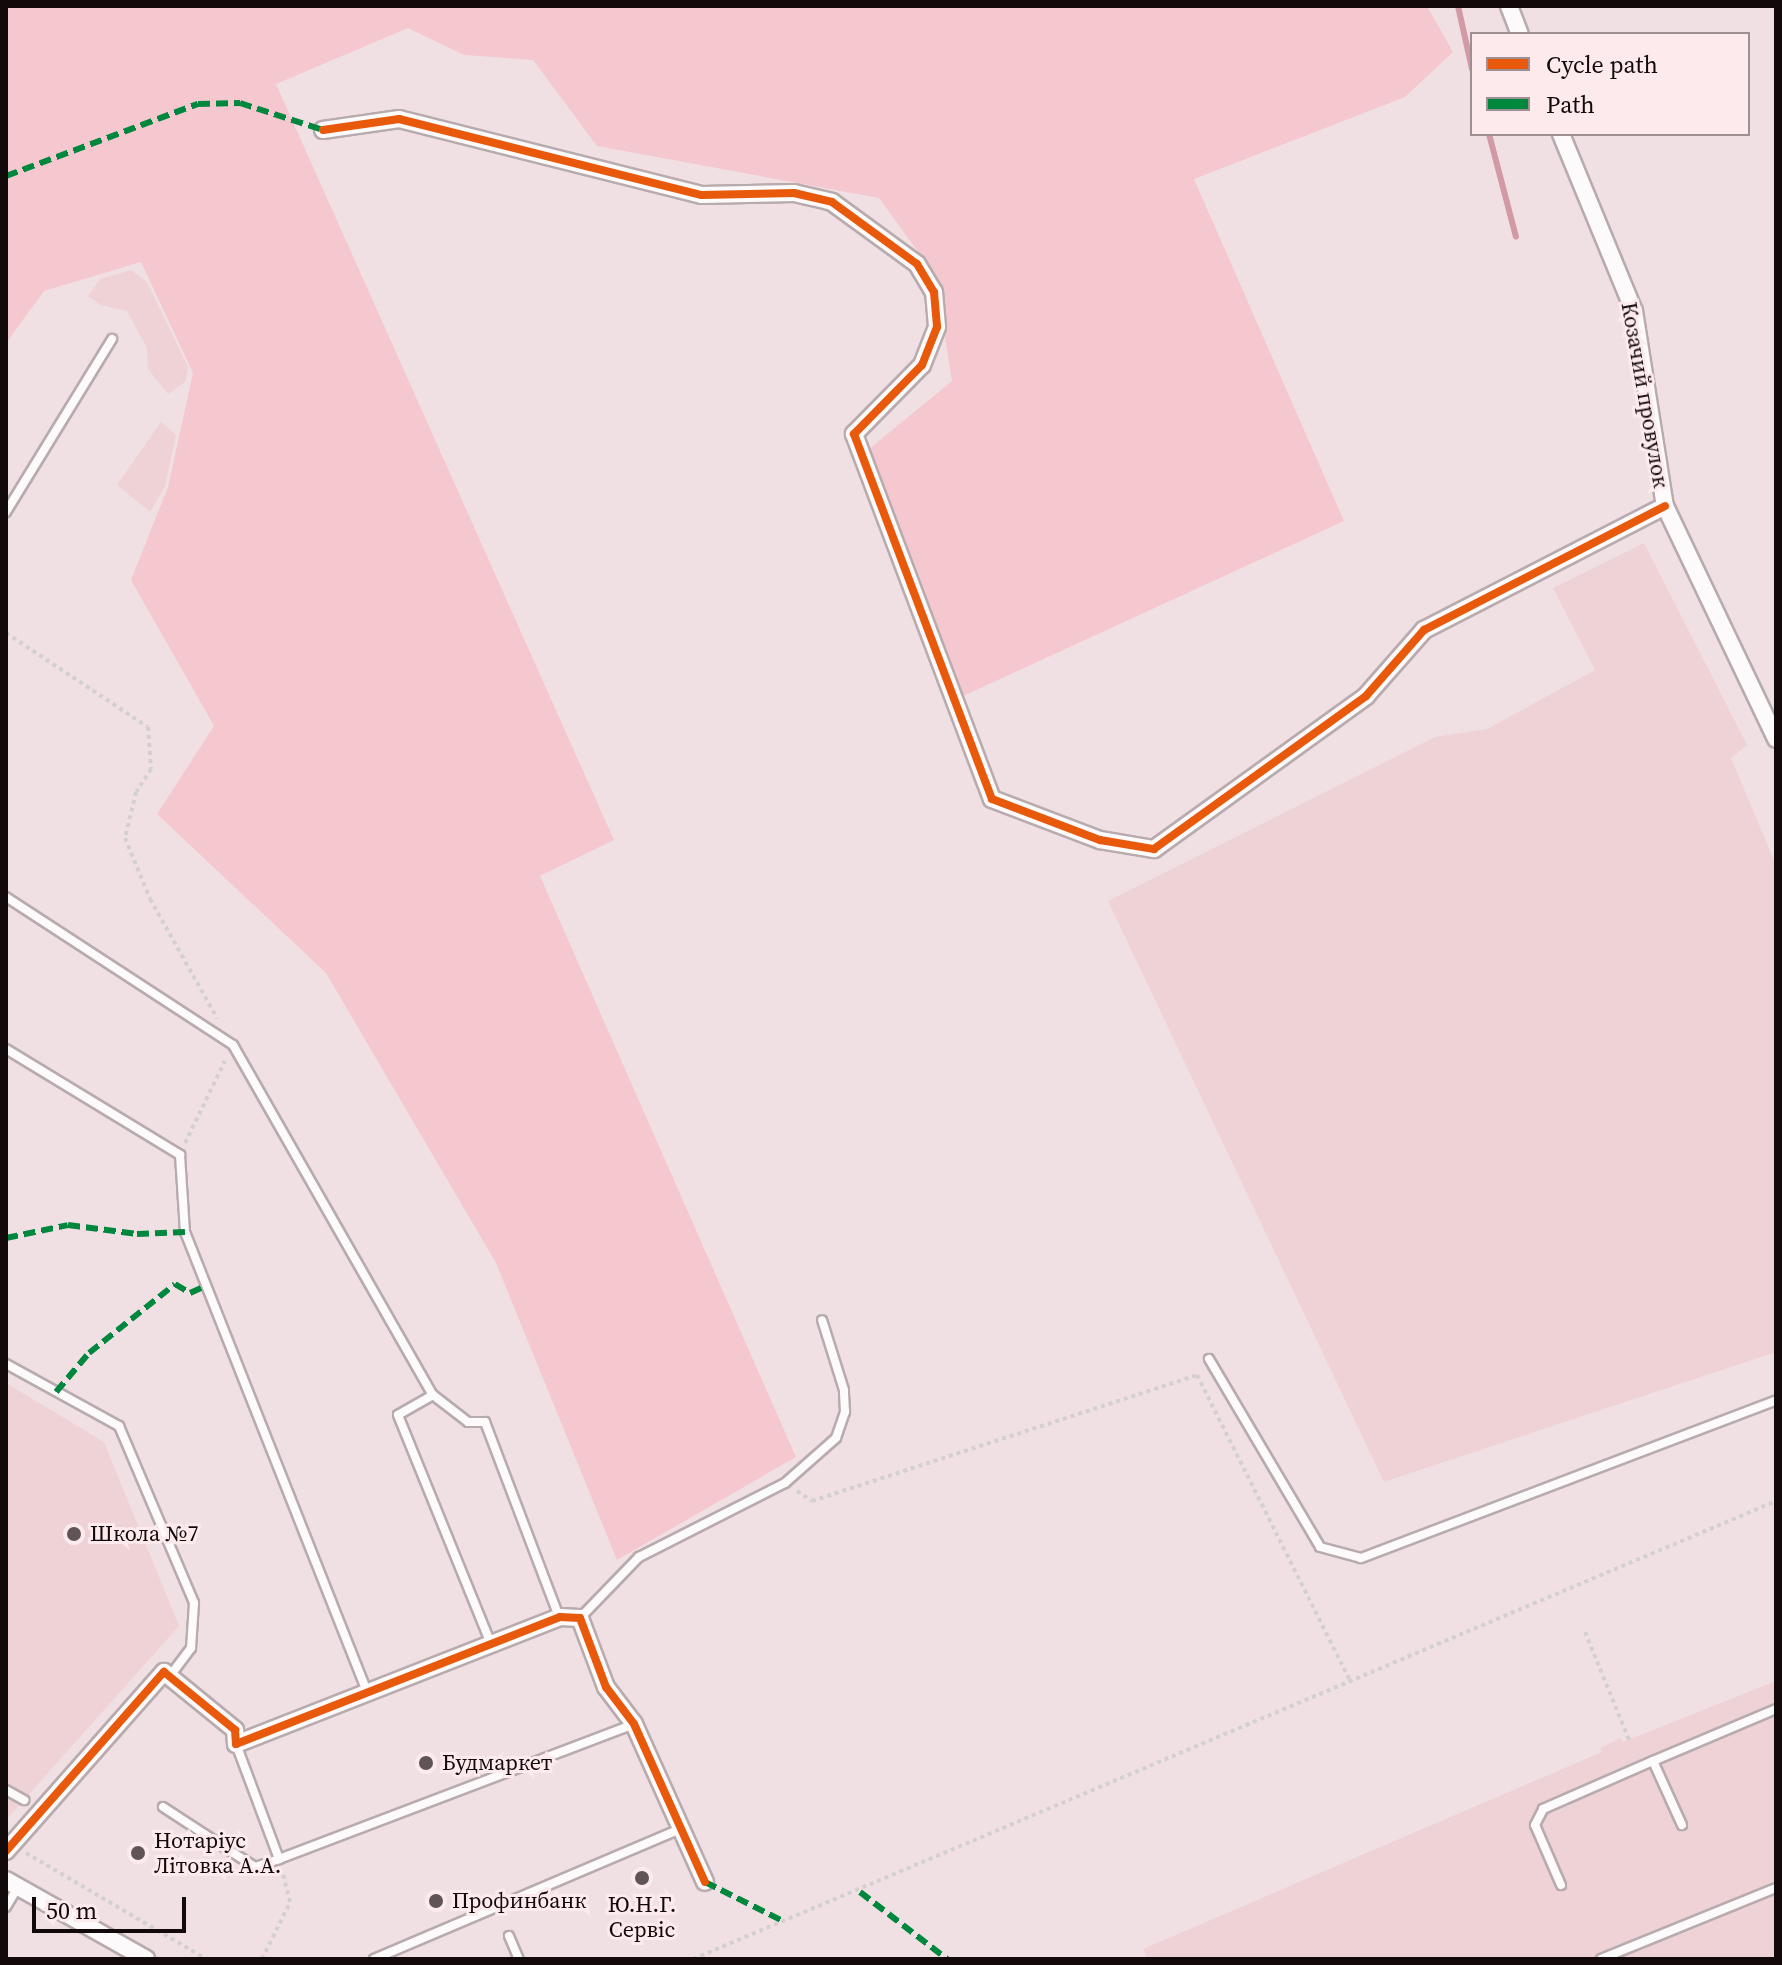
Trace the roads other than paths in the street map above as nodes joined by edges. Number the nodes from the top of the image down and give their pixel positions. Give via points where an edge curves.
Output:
1 (1509, 6) edge
2 (1519, 32) edge
3 (323, 130) dead end
4 (1562, 136) edge
5 (112, 339) dead end
6 (1665, 506) junction
7 (6, 512) edge
8 (1776, 739) edge
9 (6, 897) edge
10 (6, 1049) edge
11 (822, 1320) dead end
12 (1209, 1359) dead end
13 (6, 1364) edge
14 (433, 1395) junction
15 (1776, 1400) edge
16 (560, 1617) junction
17 (580, 1618) junction
18 (491, 1645) junction
19 (169, 1677) junction
20 (368, 1694) junction
21 (1776, 1709) edge
22 (634, 1724) junction
23 (236, 1744) junction
24 (1653, 1761) junction
25 (6, 1790) edge
26 (24, 1800) dead end
27 (163, 1807) dead end
28 (1682, 1825) dead end
29 (680, 1829) junction
30 (9, 1848) edge
31 (279, 1859) junction
32 (705, 1882) dead end
33 (12, 1883) edge
34 (1561, 1885) dead end
35 (1776, 1888) edge
36 (6, 1907) edge
37 (509, 1936) dead end
38 (146, 1959) edge
39 (374, 1959) edge
40 (519, 1959) edge
41 (1601, 1959) edge

1 - 2 street
3 - 6 street via 399,119 702,195 794,193 832,202 917,264 934,292 937,327 922,365 854,434 992,799 1100,840 1154,849 1366,696 1424,630
4 - 6 street, Козачий провулок via 1634,311
5 - 7 lane
6 - 8 street, Козачий провулок
9 - 14 lane via 233,1045
10 - 20 lane via 180,1155 185,1232
11 - 17 lane via 844,1390 845,1412 836,1438 785,1483 639,1557
12 - 15 lane via 1320,1547 1361,1558
13 - 19 lane via 119,1426 194,1603 191,1648
14 - 16 lane via 468,1422 485,1422
14 - 18 lane via 398,1415
16 - 17 street
16 - 18 street
17 - 22 street via 606,1687
18 - 20 street
19 - 23 street via 235,1730
19 - 30 street via 164,1672
20 - 23 street
21 - 24 lane
22 - 29 street
22 - 31 lane
23 - 31 lane
24 - 28 lane
24 - 34 lane via 1543,1809 1535,1825
25 - 26 lane
27 - 31 lane via 255,1867
29 - 32 street
29 - 39 lane
33 - 36 lane
33 - 38 street
35 - 41 lane
37 - 40 lane

